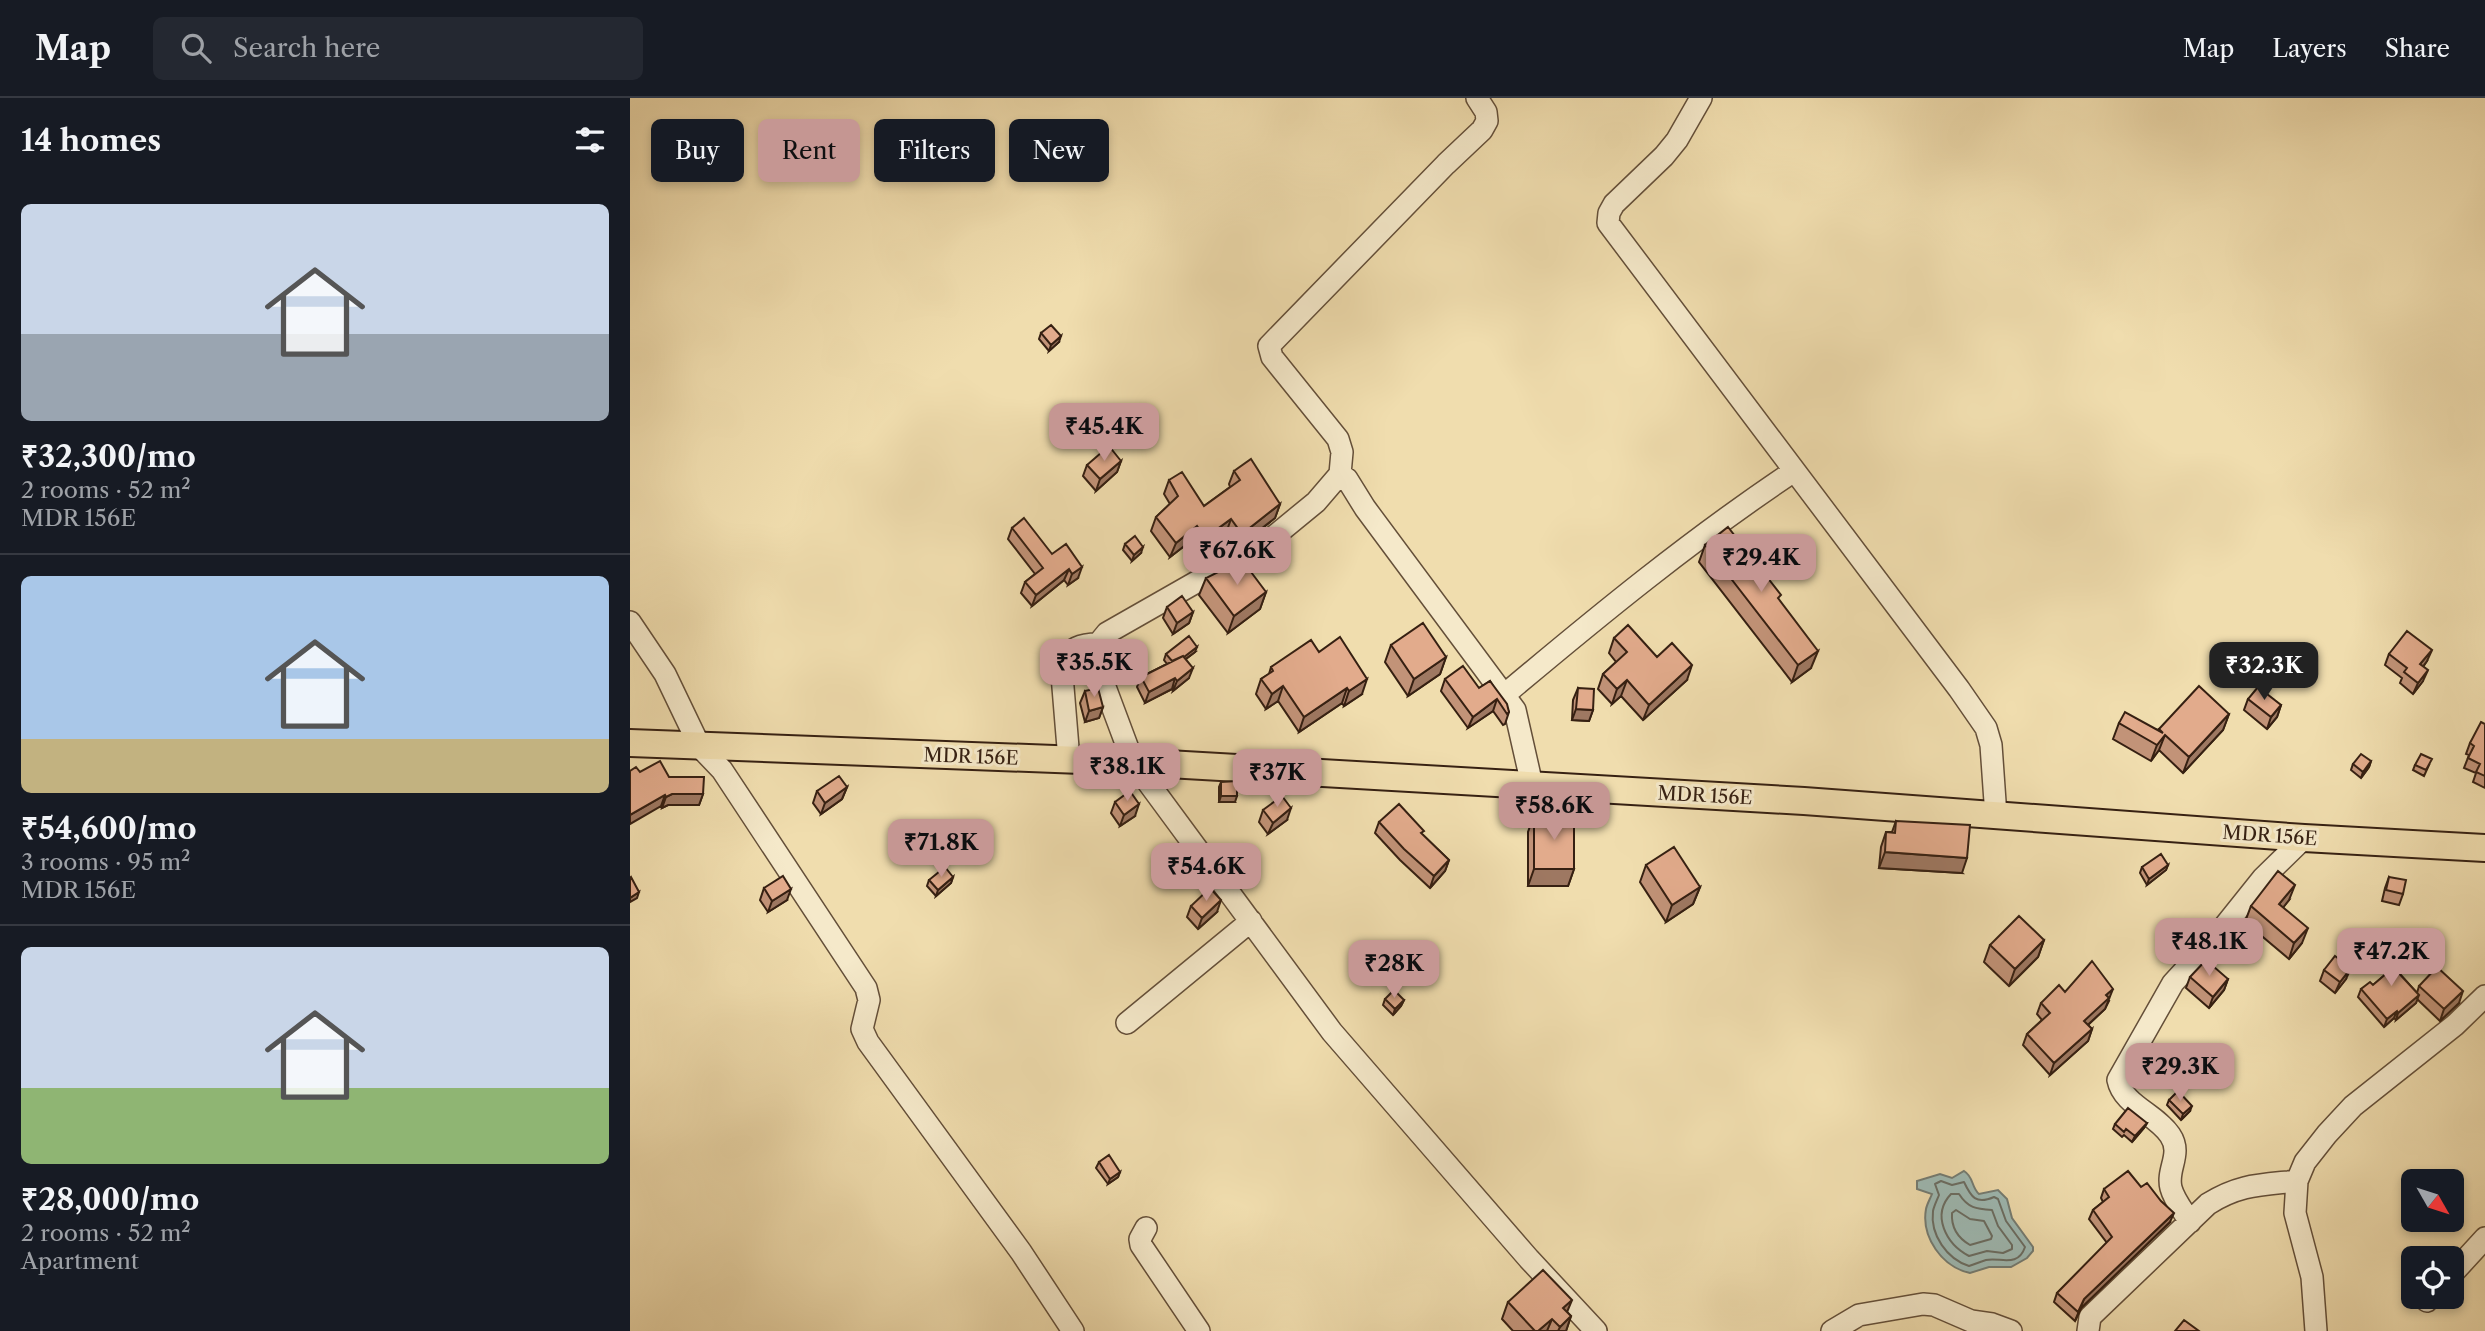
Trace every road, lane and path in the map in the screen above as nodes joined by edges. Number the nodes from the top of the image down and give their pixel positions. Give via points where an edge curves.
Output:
1 (1477, 98) edge
2 (1701, 98) edge
3 (1794, 471) junction
4 (1340, 474) junction
5 (630, 622) edge
6 (1098, 644) junction
7 (1503, 696) junction
8 (630, 743) edge
9 (700, 747) junction
10 (1069, 760) junction
11 (1133, 762) junction
12 (1532, 785) junction
13 (1996, 817) junction
14 (2304, 838) junction
15 (2485, 848) edge
16 (1251, 921) junction
17 (2485, 996) edge
18 (1127, 1023) dead end
19 (2297, 1181) junction
20 (2190, 1222) junction
21 (1146, 1227) dead end
22 (2485, 1238) edge
23 (2464, 1261) edge
24 (1073, 1331) edge
25 (1199, 1331) edge
26 (1596, 1331) edge
27 (1832, 1331) edge
28 (2011, 1331) edge
29 (2088, 1331) edge
30 (2316, 1331) edge

1 - 4 street via 1486,112 1482,131 1269,345 1272,357 1338,439
2 - 3 street via 1664,156 1614,204 1608,223
3 - 7 street via 1618,599
3 - 13 street via 1986,728
4 - 6 street via 1316,502 1249,557 1107,633
4 - 7 street
5 - 9 street via 664,674
6 - 10 street via 1077,647 1060,663
6 - 11 street via 1096,663
7 - 12 street via 1515,710
8 - 9 main road, MDR 156E
9 - 10 main road, MDR 156E
9 - 24 street via 722,770 866,988 869,1000 862,1029 868,1042
10 - 11 main road, MDR 156E
11 - 12 main road, MDR 156E
11 - 16 street
12 - 13 main road, MDR 156E
13 - 14 main road, MDR 156E
14 - 15 main road, MDR 156E
14 - 20 street via 2173,982 2118,1080 2131,1101 2171,1137 2176,1155 2171,1188
16 - 18 street
16 - 26 street via 1348,1051
17 - 19 street via 2353,1106 2305,1162
19 - 20 street via 2227,1192
19 - 30 street via 2295,1213 2312,1277
20 - 29 street via 2090,1317
21 - 25 street via 1141,1245
22 - 23 street
27 - 28 street via 1859,1315 1923,1304

